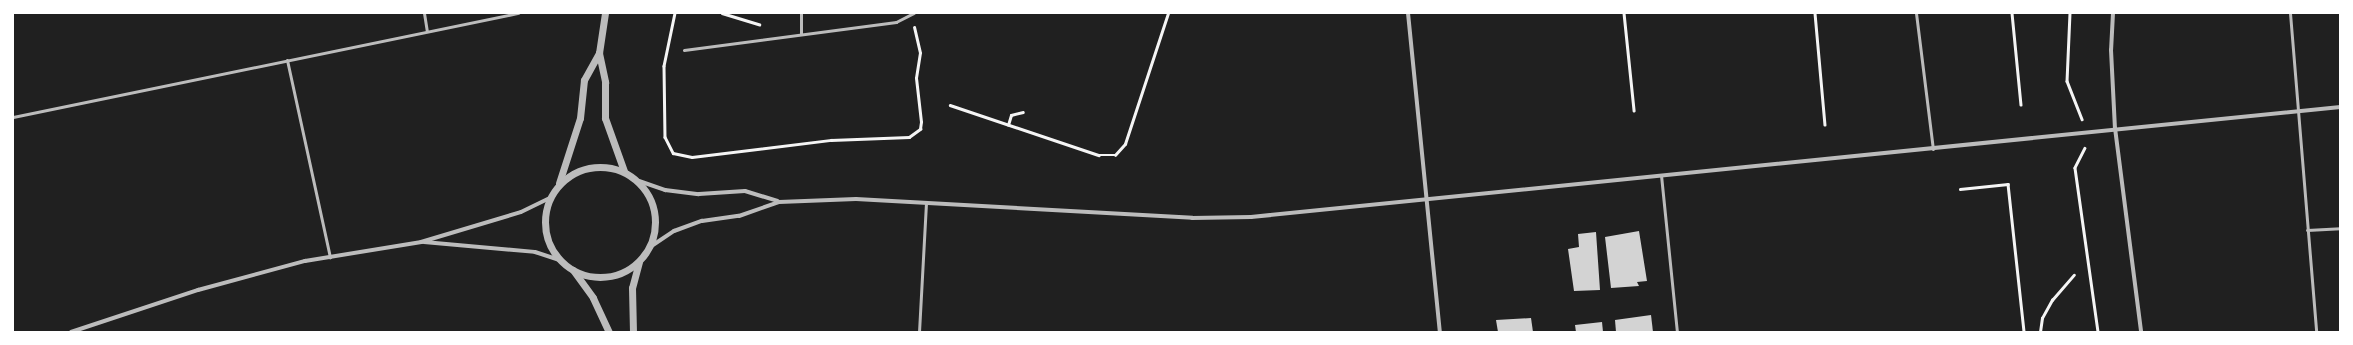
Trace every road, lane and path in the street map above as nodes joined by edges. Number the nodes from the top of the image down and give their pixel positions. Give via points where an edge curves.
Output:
1 (424, 13) edge
2 (518, 13) edge
3 (605, 13) edge
4 (675, 13) edge
5 (801, 13) edge
6 (914, 13) edge
7 (1168, 13) edge
8 (1408, 13) edge
9 (1624, 13) edge
10 (1814, 13) edge
11 (1916, 13) edge
12 (2012, 13) edge
13 (2070, 13) edge
14 (2113, 13) edge
15 (2290, 13) edge
16 (910, 16) junction
17 (427, 31) junction
18 (801, 34) junction
19 (684, 50) dead end
20 (599, 53) junction
21 (287, 60) junction
22 (950, 105) dead end
23 (2021, 105) dead end
24 (2340, 107) edge
25 (1634, 110) dead end
26 (1023, 112) dead end
27 (2296, 112) junction
28 (2082, 115) dead end
29 (13, 117) edge
30 (1008, 125) junction
31 (1826, 125) dead end
32 (2115, 128) junction
33 (1933, 149) junction
34 (2085, 152) dead end
35 (624, 171) junction
36 (1661, 175) junction
37 (639, 181) junction
38 (558, 185) junction
39 (1960, 189) dead end
40 (550, 198) junction
41 (1428, 200) junction
42 (779, 202) junction
43 (926, 202) junction
44 (2340, 228) edge
45 (2307, 230) junction
46 (421, 242) junction
47 (650, 247) junction
48 (330, 257) junction
49 (559, 260) junction
50 (639, 262) junction
51 (573, 270) junction
52 (2074, 275) dead end
53 (70, 332) edge
54 (609, 332) edge
55 (633, 332) edge
56 (919, 332) edge
57 (1440, 332) edge
58 (1677, 332) edge
59 (2024, 332) edge
60 (2040, 332) edge
61 (2098, 332) edge
62 (2141, 332) edge
63 (2316, 332) edge

1 - 17 lane
2 - 17 lane
3 - 20 street
4 - 16 path via 664,66 665,136 673,153 692,157 830,140 899,139 916,133 921,122 916,78 920,53
5 - 18 lane
6 - 16 lane
7 - 30 path via 1126,144 1115,155 1099,155
8 - 41 street
9 - 25 path
10 - 31 path
11 - 33 lane
12 - 23 path
13 - 28 path via 2067,81
14 - 32 street via 2111,50
15 - 27 lane
16 - 18 lane via 896,22
17 - 21 lane
18 - 19 lane
20 - 35 street via 605,82 605,118
20 - 38 street via 584,80 580,118
21 - 29 lane
21 - 48 lane
22 - 30 path
24 - 27 street
26 - 30 path via 1011,115
27 - 32 street
27 - 45 lane
32 - 33 street
32 - 62 street
33 - 36 street
34 - 61 path via 2075,168
35 - 37 street
35 - 38 street via 607,166 589,167 572,173
36 - 41 street
36 - 58 lane
37 - 42 street via 665,190 699,194 746,191
37 - 47 street via 655,212 655,230
38 - 40 street
39 - 59 path via 2008,184
40 - 46 street via 521,212
40 - 49 street via 545,229 549,245
41 - 43 street via 1251,216 1192,218
41 - 57 street
42 - 43 street via 856,199
42 - 47 street via 739,216 702,221 674,231
43 - 56 lane
44 - 45 lane
45 - 63 lane
46 - 48 street
46 - 49 street via 535,252
47 - 50 street
48 - 53 street via 198,290
49 - 51 street
50 - 51 street via 607,277 590,276
50 - 55 street via 632,288
51 - 54 street via 593,298
52 - 60 path via 2052,300 2042,318

